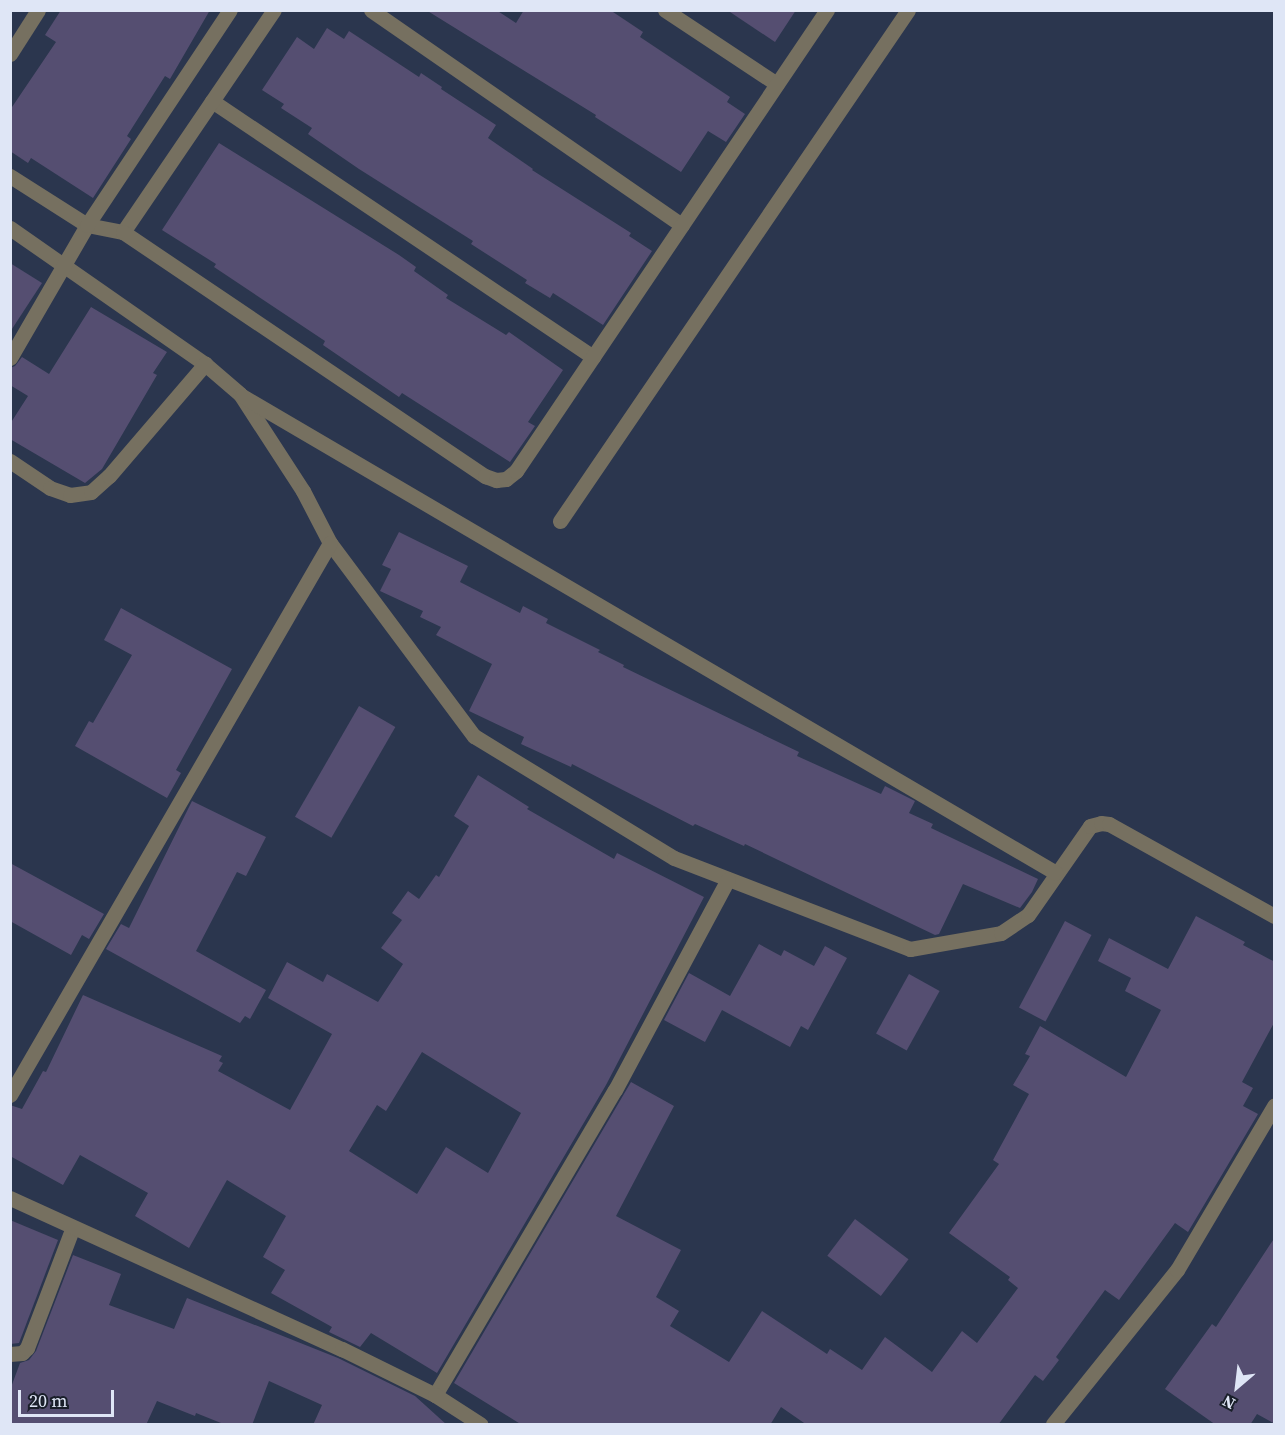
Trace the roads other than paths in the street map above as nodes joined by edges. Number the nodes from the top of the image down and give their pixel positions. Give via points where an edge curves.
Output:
1 (38, 10) edge
2 (231, 10) edge
3 (274, 10) edge
4 (371, 10) edge
5 (665, 10) edge
6 (827, 10) edge
7 (908, 10) edge
8 (10, 54) edge
9 (777, 84) junction
10 (212, 101) junction
11 (10, 176) edge
12 (87, 225) junction
13 (682, 225) junction
14 (10, 228) edge
15 (123, 232) junction
16 (66, 265) junction
17 (593, 357) junction
18 (10, 358) edge
19 (205, 364) junction
20 (240, 394) junction
21 (10, 461) edge
22 (560, 521) dead end
23 (330, 543) junction
24 (1056, 873) junction
25 (728, 879) junction
26 (1275, 916) edge
27 (10, 1095) edge
28 (1275, 1106) edge
29 (10, 1198) edge
30 (74, 1227) junction
31 (10, 1354) edge
32 (435, 1395) junction
33 (480, 1425) edge
34 (1053, 1425) edge

1 - 8 street
2 - 12 street
3 - 10 street
4 - 13 street
5 - 9 street
6 - 9 street
7 - 22 street
9 - 13 street
10 - 15 street
10 - 17 street
11 - 12 street
12 - 15 street
12 - 16 street
13 - 17 street
14 - 16 street
15 - 17 street via 496,480 506,479 516,471
16 - 18 street
16 - 19 street
19 - 20 street
19 - 21 street via 91,492 70,495 50,488
20 - 23 street via 303,491
20 - 24 street
23 - 25 street via 474,736 674,858
23 - 27 street
24 - 25 street via 1028,915 1001,933 910,949
24 - 26 street via 1090,826 1109,824
25 - 32 street via 615,1090
28 - 34 street via 1177,1270
29 - 30 street
30 - 31 street via 27,1348 22,1353
30 - 32 street
32 - 33 street

